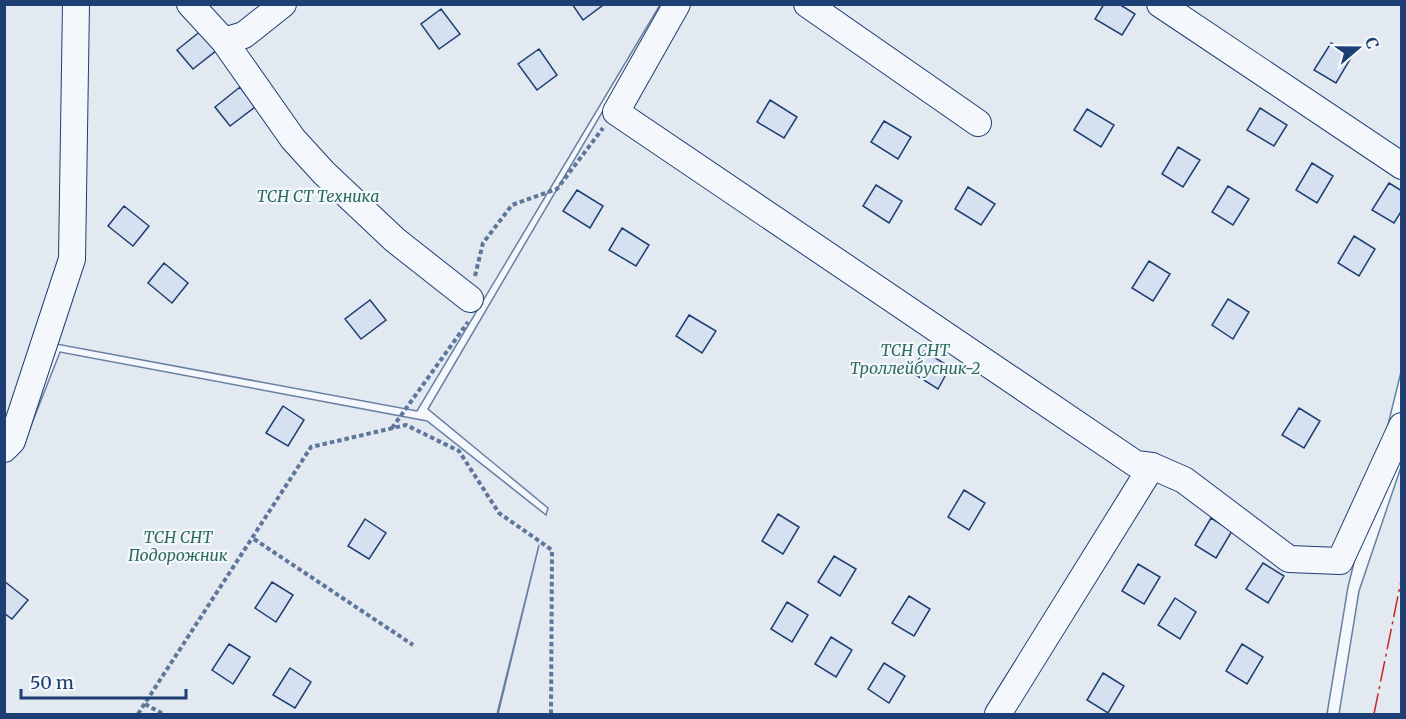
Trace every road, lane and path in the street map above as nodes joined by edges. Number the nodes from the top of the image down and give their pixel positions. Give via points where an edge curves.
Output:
1 (76, 4) edge
2 (190, 4) edge
3 (283, 4) edge
4 (677, 4) edge
5 (807, 4) edge
6 (1160, 4) edge
7 (224, 41) junction
8 (616, 112) junction
9 (978, 123) dead end
10 (1401, 166) edge
11 (470, 298) junction
12 (1401, 426) edge
13 (392, 428) junction
14 (4, 449) edge
15 (1152, 466) junction
16 (254, 539) junction
17 (413, 645) dead end
18 (145, 704) junction
19 (138, 714) edge
20 (163, 714) edge
21 (551, 714) edge
22 (998, 714) edge

1 - 14 street via 72,259 12,441
2 - 7 street
3 - 7 street via 244,35
4 - 8 street
5 - 9 street
6 - 10 street
7 - 11 street via 293,139 324,173 395,240
8 - 11 path via 557,189 512,205 483,243
8 - 15 street via 1136,464
11 - 13 path via 468,324
12 - 15 street via 1340,561 1289,559 1184,480
13 - 16 path via 311,447
13 - 21 path via 406,425 459,451 499,513 552,550
15 - 22 street
16 - 17 path
16 - 18 path
18 - 19 path
18 - 20 path

